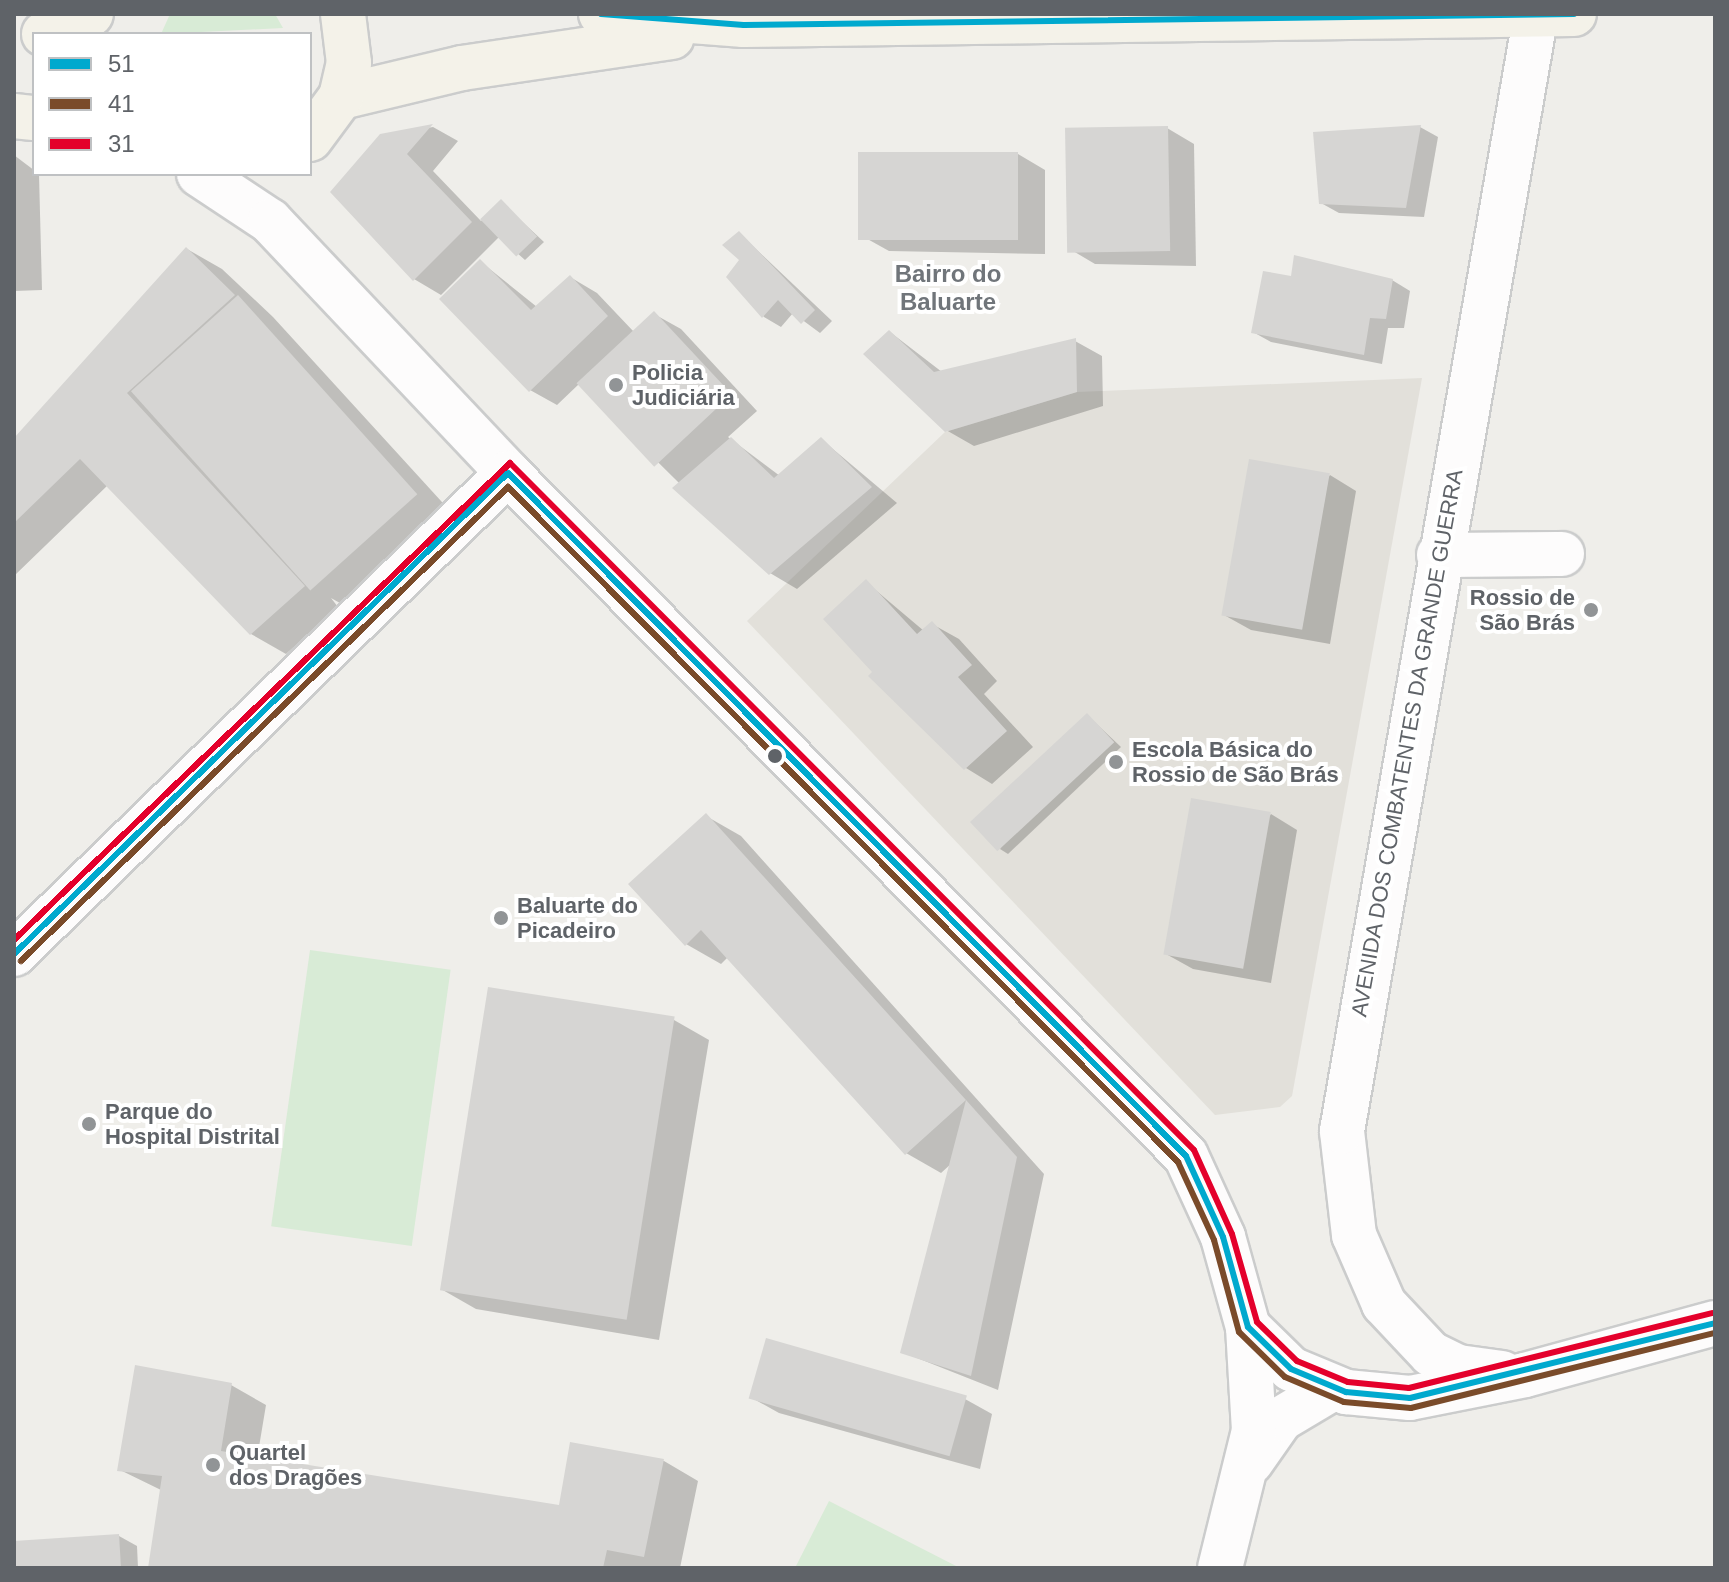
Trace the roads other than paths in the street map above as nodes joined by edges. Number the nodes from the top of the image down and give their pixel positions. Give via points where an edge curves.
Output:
1 (343, 14) edge
2 (601, 14) edge
3 (1536, 14) edge
4 (1574, 14) edge
5 (744, 25) junction
6 (341, 97) junction
7 (312, 136) edge
8 (202, 176) edge
9 (508, 473) junction
10 (1562, 554) dead end
11 (1439, 555) junction
12 (14, 954) edge
13 (1715, 1323) edge
14 (1248, 1327) junction
15 (1525, 1375) junction
16 (1321, 1383) junction
17 (1239, 1494) junction
18 (1220, 1568) edge

1 - 6 main road via 349,63
2 - 5 main road
3 - 4 main road
3 - 5 main road
3 - 11 street, AVENIDA DOS COMBATENTES DA GRANDE GUERRA
5 - 6 main road via 462,68
6 - 7 main road
8 - 9 street via 270,221
9 - 12 street
9 - 14 street via 1186,1156 1223,1237
10 - 11 street
11 - 15 street, AVENIDA DOS COMBATENTES DA GRANDE GUERRA via 1342,1131 1347,1202 1364,1266 1406,1335 1458,1367
13 - 15 street
14 - 16 street
14 - 17 street via 1257,1390
15 - 16 street via 1410,1398
16 - 17 street via 1268,1433
17 - 18 street

